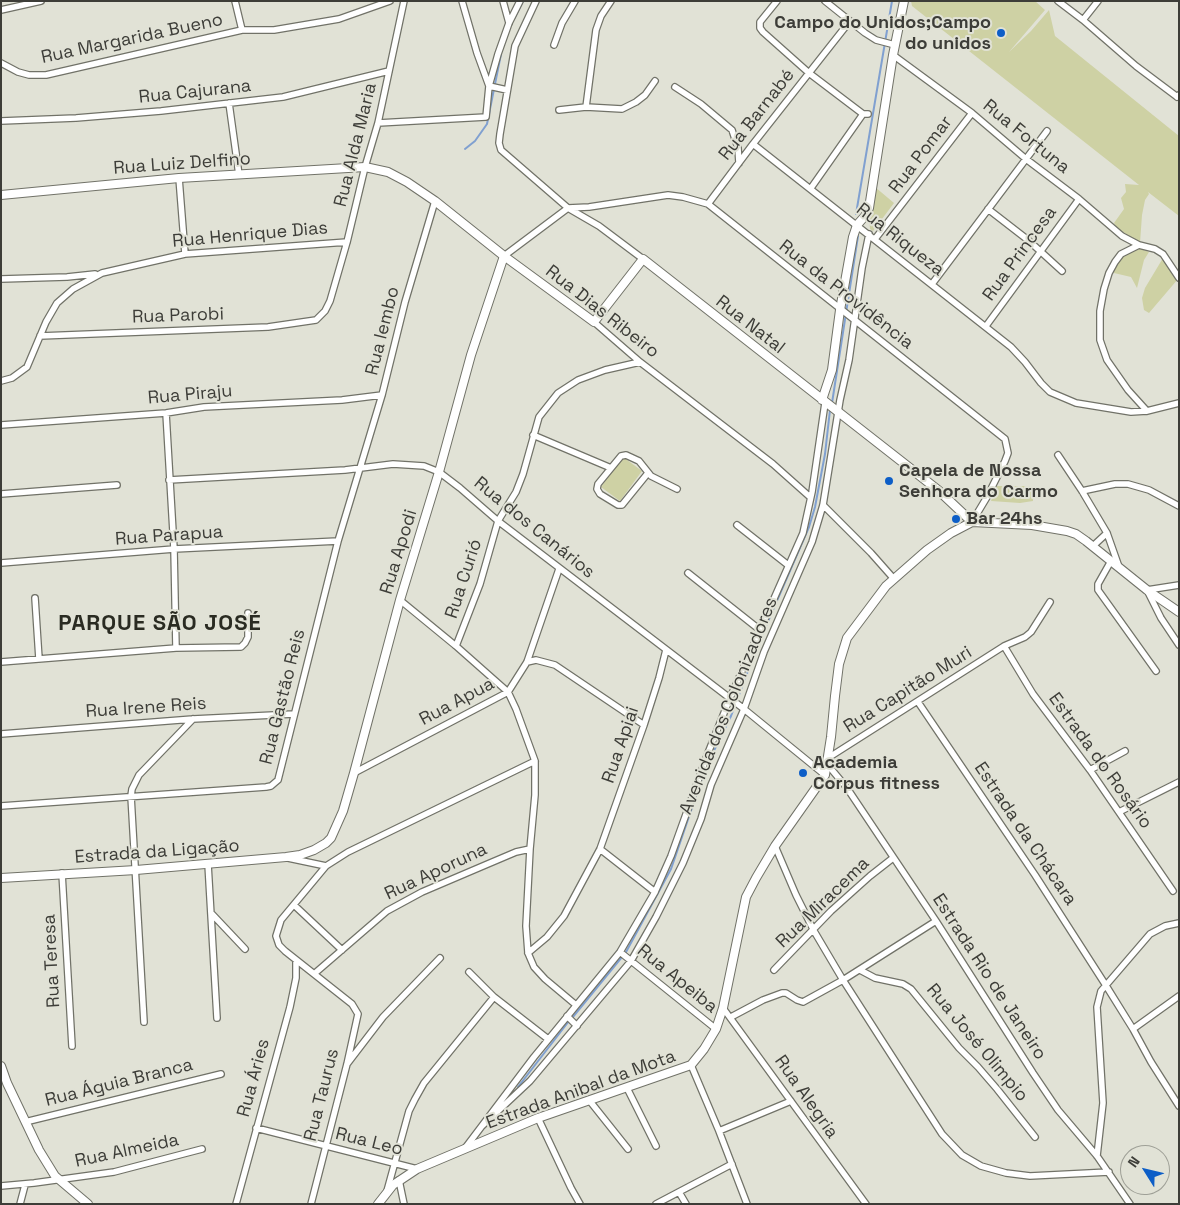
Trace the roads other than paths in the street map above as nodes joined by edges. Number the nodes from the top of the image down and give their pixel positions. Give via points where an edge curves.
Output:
1 (41, 1) edge
2 (235, 1) edge
3 (366, 1) edge
4 (390, 1) edge
5 (404, 1) edge
6 (462, 1) edge
7 (503, 1) edge
8 (520, 1) edge
9 (536, 1) edge
10 (575, 1) edge
11 (611, 1) edge
12 (776, 1) edge
13 (825, 1) edge
14 (904, 1) edge
15 (1058, 1) edge
16 (1098, 1) edge
17 (1, 10) edge
18 (364, 11) junction
19 (1083, 20) junction
20 (850, 21) junction
21 (509, 23) junction
22 (242, 30) junction
23 (888, 43) junction
24 (554, 45) dead end
25 (893, 54) junction
26 (1, 63) edge
27 (389, 71) junction
28 (809, 73) junction
29 (655, 81) dead end
30 (491, 86) junction
31 (675, 87) dead end
32 (505, 89) junction
33 (1178, 96) edge
34 (229, 103) junction
35 (586, 107) junction
36 (559, 110) dead end
37 (972, 113) junction
38 (1, 121) edge
39 (378, 123) junction
40 (1047, 131) dead end
41 (753, 144) junction
42 (1026, 159) junction
43 (739, 163) junction
44 (365, 167) junction
45 (239, 174) junction
46 (179, 178) junction
47 (811, 188) junction
48 (1, 195) edge
49 (1079, 199) junction
50 (435, 201) junction
51 (708, 204) junction
52 (568, 208) junction
53 (988, 209) junction
54 (857, 225) junction
55 (869, 234) junction
56 (875, 239) junction
57 (347, 242) junction
58 (1138, 245) junction
59 (1042, 252) junction
60 (185, 254) junction
61 (504, 256) junction
62 (644, 259) junction
63 (1062, 271) dead end
64 (102, 273) junction
65 (1179, 278) edge
66 (1, 279) edge
67 (932, 284) junction
68 (842, 311) junction
69 (316, 320) joint
70 (853, 320) junction
71 (594, 322) junction
72 (986, 326) junction
73 (40, 336) junction
74 (640, 362) junction
75 (1, 381) edge
76 (382, 395) junction
77 (825, 403) junction
78 (1179, 403) edge
79 (837, 411) junction
80 (1147, 411) junction
81 (166, 413) junction
82 (1, 425) edge
83 (534, 435) junction
84 (1058, 455) dead end
85 (361, 468) junction
86 (611, 468) junction
87 (438, 472) junction
88 (648, 473) junction
89 (169, 480) junction
90 (116, 485) dead end
91 (677, 489) dead end
92 (1082, 491) junction
93 (1, 494) edge
94 (810, 497) junction
95 (823, 505) junction
96 (1179, 506) edge
97 (498, 521) junction
98 (972, 522) junction
99 (737, 525) dead end
100 (1107, 533) junction
101 (338, 541) junction
102 (1092, 546) junction
103 (174, 549) junction
104 (1112, 561) junction
105 (1, 563) edge
106 (788, 565) junction
107 (1119, 567) junction
108 (559, 569) junction
109 (688, 573) dead end
110 (894, 579) junction
111 (1179, 585) edge
112 (1147, 590) junction
113 (35, 598) dead end
114 (400, 600) junction
115 (1050, 602) dead end
116 (1179, 612) edge
117 (248, 613) dead end
118 (760, 630) junction
119 (1179, 645) edge
120 (456, 646) junction
121 (1004, 646) junction
122 (176, 648) junction
123 (666, 650) junction
124 (39, 660) junction
125 (1, 662) edge
126 (527, 662) junction
127 (1156, 671) dead end
128 (508, 692) junction
129 (732, 700) junction
130 (918, 702) junction
131 (742, 708) junction
132 (294, 714) junction
133 (192, 719) junction
134 (644, 725) junction
135 (1, 734) edge
136 (1124, 751) dead end
137 (535, 761) junction
138 (827, 761) junction
139 (1090, 770) junction
140 (354, 773) junction
141 (825, 775) junction
142 (1179, 782) edge
143 (131, 796) junction
144 (1, 806) edge
145 (1119, 812) junction
146 (775, 846) junction
147 (530, 849) junction
148 (600, 849) junction
149 (314, 850) joint
150 (286, 857) junction
151 (893, 858) junction
152 (208, 864) junction
153 (326, 866) junction
154 (136, 870) junction
155 (62, 873) junction
156 (1, 878) edge
157 (655, 892) junction
158 (1173, 892) dead end
159 (294, 905) junction
160 (211, 913) junction
161 (936, 921) junction
162 (1179, 923) edge
163 (814, 931) junction
164 (245, 949) dead end
165 (342, 950) junction
166 (528, 953) junction
167 (621, 953) junction
168 (440, 958) dead end
169 (296, 960) junction
170 (630, 960) junction
171 (774, 970) dead end
172 (860, 970) junction
173 (469, 972) dead end
174 (314, 974) junction
175 (842, 980) junction
176 (1105, 984) junction
177 (1179, 996) edge
178 (494, 997) junction
179 (576, 1005) junction
180 (723, 1008) junction
181 (568, 1017) junction
182 (731, 1017) junction
183 (217, 1018) dead end
184 (144, 1022) dead end
185 (576, 1025) junction
186 (716, 1029) junction
187 (1133, 1029) junction
188 (548, 1039) junction
189 (72, 1046) dead end
190 (347, 1064) junction
191 (691, 1065) junction
192 (1, 1066) edge
193 (221, 1074) dead end
194 (627, 1088) junction
195 (589, 1100) junction
196 (791, 1101) junction
197 (1179, 1106) edge
198 (538, 1118) junction
199 (26, 1122) junction
200 (482, 1126) junction
201 (256, 1128) junction
202 (719, 1131) junction
203 (1035, 1137) dead end
204 (325, 1146) junction
205 (656, 1146) dead end
206 (202, 1149) dead end
207 (464, 1149) junction
208 (628, 1149) dead end
209 (1097, 1156) junction
210 (395, 1163) junction
211 (732, 1164) junction
212 (417, 1169) junction
213 (1109, 1172) junction
214 (59, 1180) junction
215 (399, 1180) junction
216 (24, 1184) junction
217 (1, 1186) edge
218 (679, 1192) junction
219 (386, 1193) junction
220 (20, 1204) edge
221 (88, 1204) edge
222 (236, 1204) edge
223 (311, 1204) edge
224 (378, 1204) edge
225 (404, 1204) edge
226 (580, 1204) edge
227 (656, 1204) edge
228 (686, 1204) edge
229 (747, 1204) edge
230 (866, 1204) edge
231 (1130, 1204) edge

1 - 17 street
2 - 22 street
3 - 18 street
4 - 18 street, Rua Margarida Bueno
5 - 27 street, Rua Alda Maria
6 - 30 street via 477,53
7 - 21 street
8 - 21 street
9 - 32 street via 515,46
10 - 24 street
11 - 35 street via 596,30
12 - 28 street via 760,22 760,28
13 - 20 street
14 - 23 street, Avenida dos Colonizadores
15 - 19 street
16 - 19 street
18 - 22 street, Rua Margarida Bueno via 339,19 274,30
19 - 33 street via 1136,66
20 - 23 street via 865,33
20 - 28 street, Rua Barnabé
21 - 30 street
22 - 26 street, Rua Margarida Bueno via 46,75 18,72
23 - 25 street, Avenida dos Colonizadores
25 - 37 street, Rua Fortuna
25 - 54 street, Avenida dos Colonizadores via 869,208
27 - 34 street, Rua Cajurana via 301,93
27 - 39 street, Rua Alda Maria
28 - 41 street, Rua Barnabé
28 - 47 street via 866,114
29 - 35 street via 645,95 622,109
30 - 32 street
30 - 39 street via 486,117
31 - 43 street via 732,130
32 - 52 street, Rua Natal via 499,143 502,150
34 - 38 street, Rua Cajurana via 111,116
34 - 45 street
35 - 36 street
37 - 42 street, Rua Fortuna
37 - 56 street, Rua Pomar
39 - 44 street, Rua Alda Maria
40 - 42 street
41 - 43 street, Rua Barnabé
41 - 47 street, Rua Riqueza
42 - 49 street, Rua Fortuna
42 - 53 street
43 - 51 street, Rua Barnabé
44 - 45 street, Rua Luiz Delfino
44 - 50 street, Rua Dias Ribeiro via 388,172
44 - 57 street, Rua Alda Maria
45 - 46 street, Rua Luiz Delfino
46 - 48 street, Rua Luiz Delfino
46 - 60 street
47 - 54 street, Rua Riqueza
49 - 58 street, Rua Fortuna via 1122,236
49 - 59 street, Rua Princesa
50 - 61 street, Rua Dias Ribeiro
50 - 76 street, Rua Iembo
51 - 52 street, Rua da Providência via 668,195
51 - 68 street, Rua da Providência
52 - 61 street
52 - 62 street, Rua Natal
53 - 59 street
53 - 67 street
54 - 55 street, Rua Riqueza
54 - 68 street, Avenida dos Colonizadores
55 - 56 street, Rua Riqueza
55 - 70 street, Avenida dos Colonizadores
56 - 67 street, Rua Riqueza
57 - 60 street, Rua Henrique Dias
57 - 69 street, Rua Alda Maria via 330,301
58 - 65 street, Rua Fortuna via 1162,254
58 - 80 street via 1121,254 1109,273 1100,311 1100,340 1118,377
59 - 63 street
59 - 72 street, Rua Princesa
60 - 64 street, Rua Henrique Dias
61 - 71 street, Rua Dias Ribeiro
61 - 87 street, Rua Apodi
62 - 71 street
62 - 77 street, Rua Natal
64 - 66 street
64 - 73 street, Rua Henrique Dias via 88,279 57,303
67 - 72 street, Rua Riqueza
68 - 70 street, Rua da Providência
68 - 77 street, Avenida dos Colonizadores
69 - 73 street, Rua Parobi via 268,327
70 - 79 street, Avenida dos Colonizadores via 849,360
70 - 98 street, Rua da Providência via 1005,439 1008,453 1005,461
71 - 74 street, Rua Dias Ribeiro
72 - 80 street, Rua Riqueza via 1026,362 1040,383 1060,398 1100,408
73 - 75 street, Rua Henrique Dias via 27,367 12,378
74 - 83 street, Rua Curió via 578,380 558,393 539,416
74 - 94 street, Rua Dias Ribeiro via 773,464
76 - 81 street, Rua Piraju via 204,407
76 - 85 street, Rua Iembo
77 - 79 street, Rua Natal
77 - 94 street, Avenida dos Colonizadores
78 - 80 street, Rua Riqueza
79 - 95 street, Avenida dos Colonizadores
79 - 98 street, Rua Natal via 938,490
81 - 82 street, Rua Piraju
81 - 89 street
83 - 86 street
83 - 97 street, Rua Curió via 524,474
84 - 92 street
85 - 87 street, Rua dos Canários via 412,464
85 - 89 street, Rua dos Canários
85 - 101 street, Rua Gastão Reis
86 - 88 street via 621,456 626,455 639,461
86 - 88 street via 597,489 618,505 625,502
87 - 97 street, Rua dos Canários
87 - 114 street, Rua Apodi
88 - 91 street
89 - 103 street
90 - 93 street
92 - 96 street via 1128,484 1149,490
92 - 100 street
94 - 106 street, Avenida dos Colonizadores via 802,533
95 - 110 street
95 - 131 street, Avenida dos Colonizadores via 812,542
97 - 108 street, Rua dos Canários
97 - 120 street, Rua Curió via 480,584
98 - 102 street, Estrada Anibal da Mota via 1032,525 1066,531
98 - 110 street, Estrada Anibal da Mota via 951,532
99 - 106 street
100 - 102 street
100 - 107 street
101 - 103 street, Rua Parapua
101 - 132 street, Rua Gastão Reis
102 - 104 street, Estrada Anibal da Mota
103 - 105 street, Rua Parapua
103 - 122 street
104 - 107 street, Estrada Anibal da Mota
104 - 127 street via 1098,584 1098,590
106 - 118 street, Avenida dos Colonizadores
107 - 112 street, Estrada Anibal da Mota
108 - 123 street, Rua dos Canários
108 - 126 street, Rua Apua
109 - 118 street
110 - 138 street, Estrada Anibal da Mota via 854,628 842,651
111 - 112 street
112 - 116 street, Estrada Anibal da Mota
112 - 119 street
113 - 124 street
114 - 120 street
114 - 140 street, Rua Apodi
115 - 121 street, Rua Capitão Muri via 1031,632
117 - 122 street via 248,637 241,647
118 - 129 street, Avenida dos Colonizadores
120 - 128 street
121 - 130 street, Rua Capitão Muri
121 - 139 street, Estrada do Rosário via 1033,694
122 - 124 street
123 - 129 street, Rua dos Canários
123 - 134 street, Rua Apiai
124 - 125 street
126 - 128 street, Rua Apua
126 - 134 street via 536,660 555,666
128 - 137 street
128 - 140 street, Rua Apua
129 - 131 street, Rua dos Canários
129 - 157 street, Avenida dos Colonizadores via 708,753
130 - 138 street, Rua Capitão Muri
130 - 176 street, Estrada da Chácara
131 - 141 street, Rua dos Canários
131 - 170 street, Avenida dos Colonizadores via 683,862
132 - 133 street, Rua Irene Reis
132 - 143 street, Rua Gastão Reis via 280,775 271,786
133 - 135 street, Rua Irene Reis
133 - 143 street via 139,775
134 - 148 street, Rua Apiai
136 - 139 street
137 - 147 street via 536,795
137 - 153 street via 348,852
138 - 141 street, Estrada Anibal da Mota
138 - 151 street, Estrada Rio de Janeiro
139 - 145 street, Estrada do Rosário
140 - 149 street, Rua Apodi via 335,831 326,843
141 - 146 street, Estrada Anibal da Mota
142 - 145 street
143 - 144 street, Rua Gastão Reis
143 - 154 street
145 - 158 street, Estrada do Rosário
146 - 163 street
146 - 180 street, Estrada Anibal da Mota via 746,897
147 - 165 street, Rua Aporuna via 422,892 387,910
147 - 166 street via 526,926
148 - 157 street
148 - 166 street, Rua Apiai via 564,916
149 - 150 street, Estrada da Ligação
150 - 152 street, Estrada da Ligação
150 - 153 street
151 - 161 street, Estrada Rio de Janeiro
151 - 163 street, Rua Miracema via 846,897
152 - 154 street, Estrada da Ligação
152 - 160 street
153 - 159 street
154 - 155 street, Estrada da Ligação
154 - 184 street
155 - 156 street, Estrada da Ligação
155 - 189 street, Rua Teresa
157 - 167 street, Avenida dos Colonizadores
159 - 165 street
159 - 169 street via 281,920 276,936 279,945
160 - 164 street
160 - 183 street
161 - 172 street
161 - 209 street, Estrada Rio de Janeiro via 1032,1073
162 - 176 street via 1150,934
163 - 171 street, Rua Miracema
163 - 175 street
165 - 174 street
166 - 179 street via 544,979
167 - 170 street, Rua Apeiba
167 - 179 street, Avenida dos Colonizadores
168 - 190 street via 383,1017
169 - 174 street
169 - 201 street, Rua Áries via 290,1007
170 - 185 street, Avenida dos Colonizadores
170 - 186 street, Rua Apeiba
172 - 175 street
172 - 203 street, Rua José Olimpio via 912,989
173 - 178 street
174 - 190 street, Rua Taurus via 352,1004 358,1014
175 - 182 street via 803,1002 782,993
175 - 213 street via 942,1134 962,1155 981,1166 1022,1175
176 - 187 street
176 - 209 street via 1098,1007 1103,1102
177 - 187 street
178 - 188 street
178 - 210 street via 424,1083 409,1110
179 - 181 street, Avenida dos Colonizadores
180 - 182 street, Rua Alegria
180 - 186 street, Estrada Anibal da Mota
181 - 185 street
181 - 188 street, Avenida dos Colonizadores
182 - 196 street, Rua Alegria
185 - 200 street, Avenida dos Colonizadores via 523,1088
186 - 191 street, Estrada Anibal da Mota
187 - 197 street
188 - 200 street, Avenida dos Colonizadores
190 - 204 street, Rua Taurus
191 - 194 street, Estrada Anibal da Mota
191 - 202 street
192 - 199 street
193 - 199 street, Rua Águia Branca
194 - 195 street, Estrada Anibal da Mota
194 - 205 street
195 - 198 street, Estrada Anibal da Mota
195 - 208 street
196 - 202 street
196 - 230 street, Rua Alegria
198 - 207 street, Estrada Anibal da Mota
198 - 226 street
199 - 214 street via 39,1150
200 - 207 street, Avenida dos Colonizadores
201 - 204 street, Rua Leo
201 - 222 street, Rua Áries
202 - 211 street
204 - 210 street, Rua Leo
204 - 223 street, Rua Taurus
206 - 214 street, Rua Almeida via 114,1172
207 - 212 street, Estrada Anibal da Mota
209 - 213 street, Estrada Rio de Janeiro
210 - 212 street, Rua Leo
210 - 219 street
211 - 218 street
211 - 229 street
212 - 215 street, Estrada Anibal da Mota
213 - 231 street, Estrada Rio de Janeiro
214 - 216 street, Rua Almeida
214 - 221 street
215 - 219 street, Estrada Anibal da Mota
215 - 225 street
216 - 217 street, Rua Almeida
216 - 220 street
218 - 227 street
218 - 228 street
219 - 224 street, Estrada Anibal da Mota

